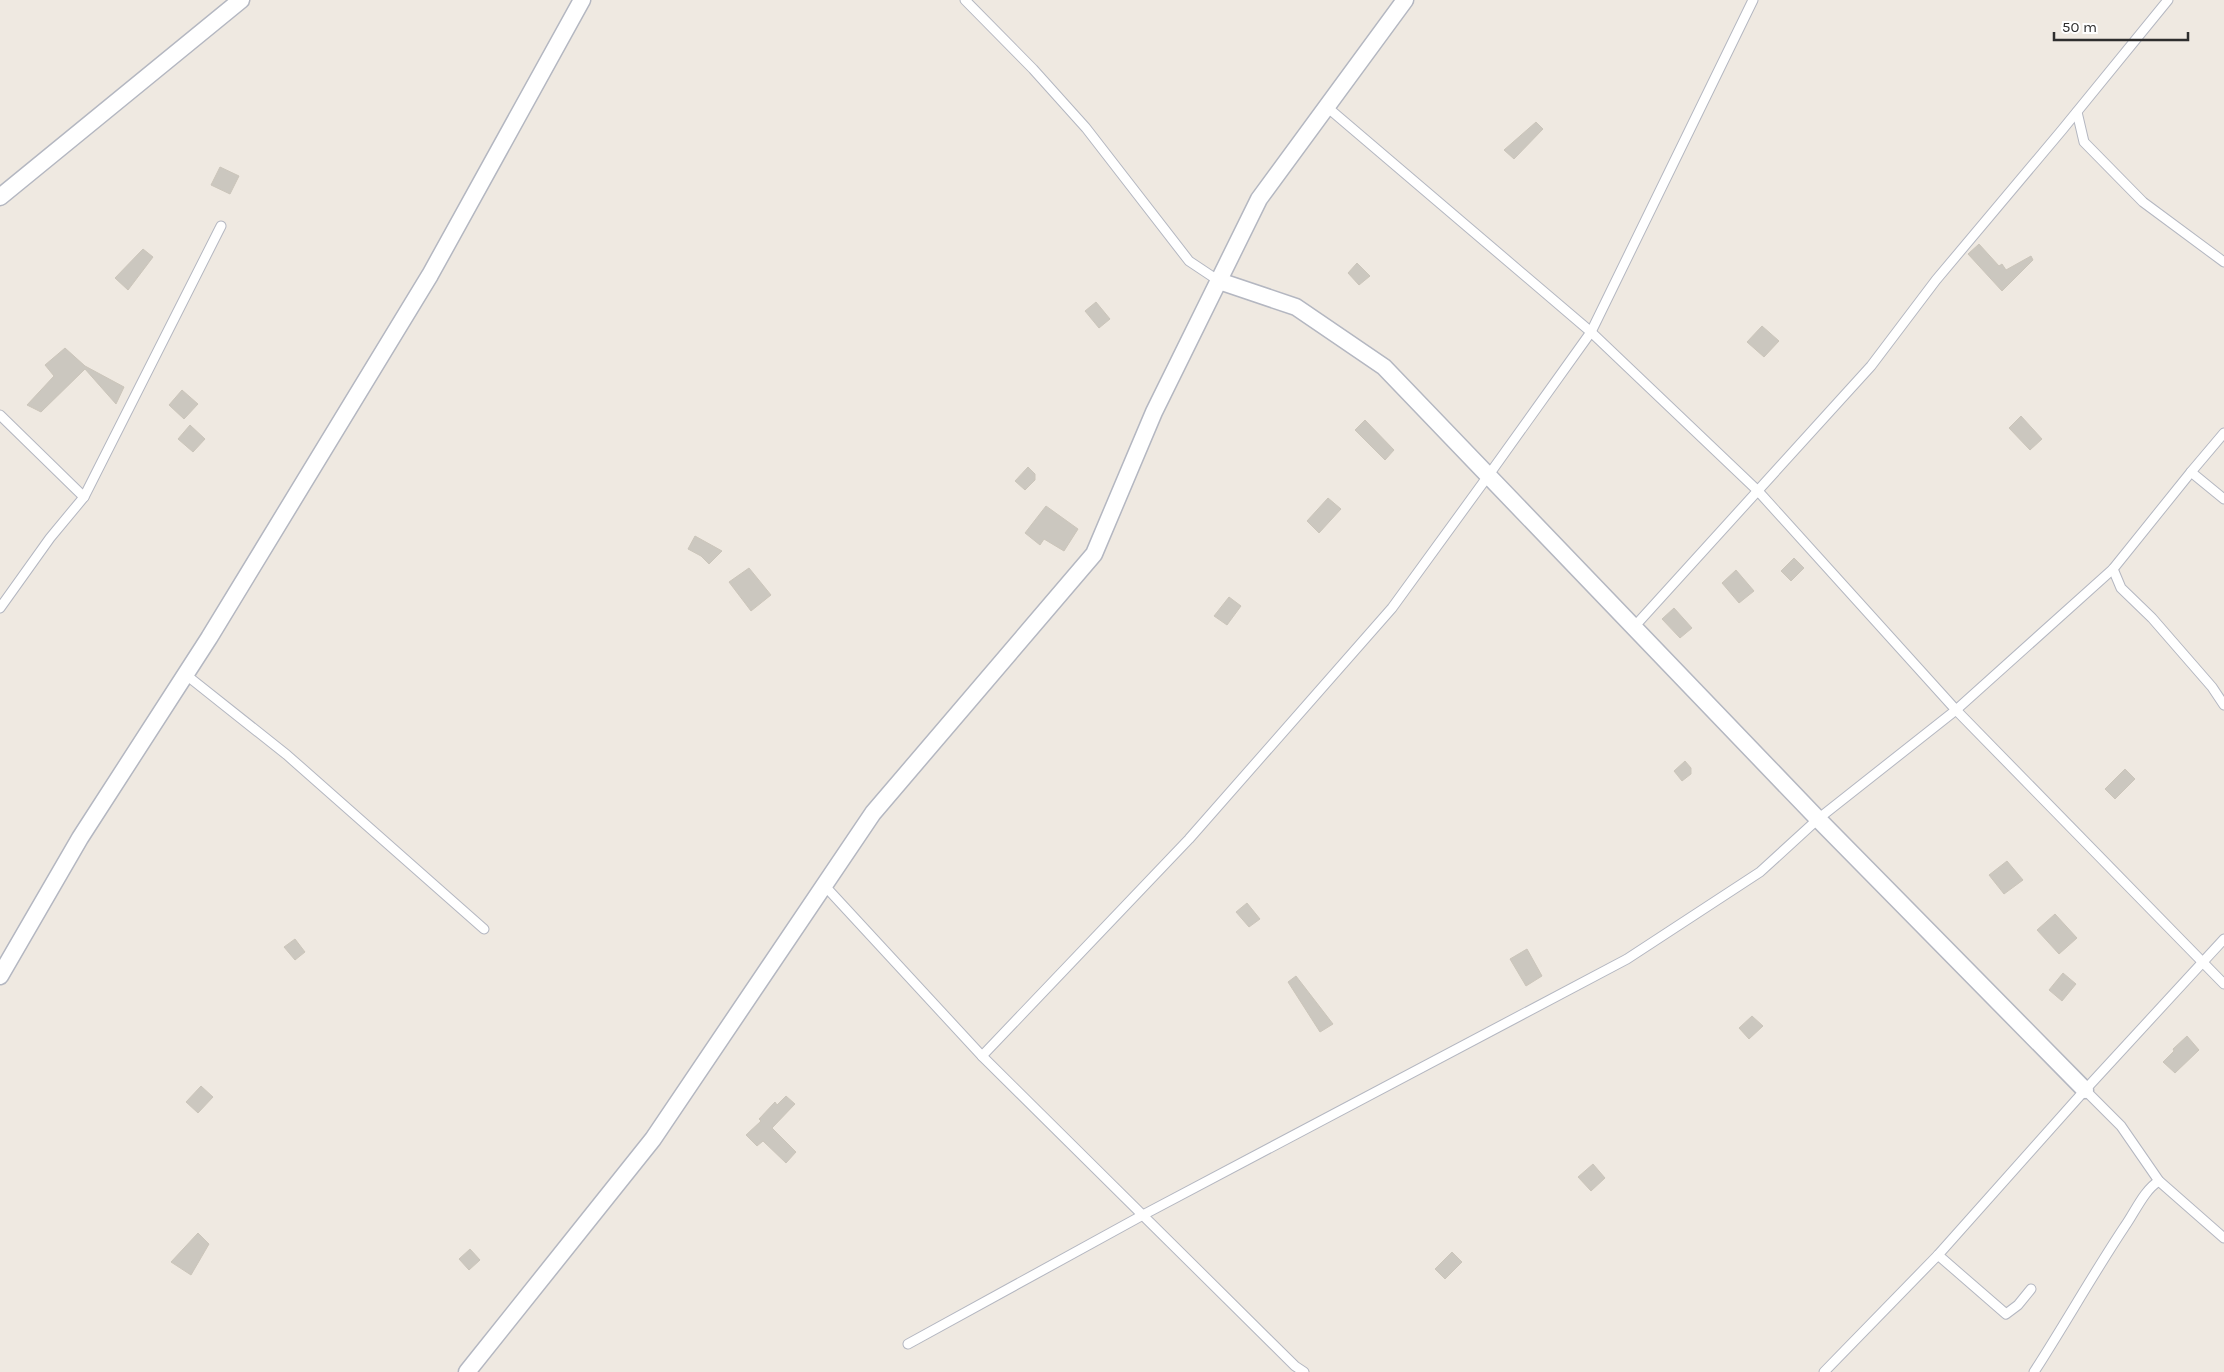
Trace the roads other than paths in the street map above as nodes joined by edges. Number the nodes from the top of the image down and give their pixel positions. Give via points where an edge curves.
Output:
1 (241, 0) edge
2 (582, 0) edge
3 (965, 0) edge
4 (1405, 0) edge
5 (1753, 0) edge
6 (2168, 0) edge
7 (1327, 107) junction
8 (2077, 112) junction
9 (0, 197) edge
10 (221, 226) dead end
11 (2224, 262) edge
12 (1219, 280) junction
13 (1591, 332) junction
14 (0, 415) edge
15 (2224, 434) edge
16 (2191, 472) junction
17 (1488, 476) junction
18 (1758, 491) junction
19 (84, 497) junction
20 (2224, 499) edge
21 (2113, 569) junction
22 (0, 608) edge
23 (1634, 628) junction
24 (185, 674) junction
25 (2224, 705) edge
26 (1956, 710) junction
27 (1818, 819) junction
28 (824, 885) junction
29 (484, 929) dead end
30 (2224, 939) edge
31 (2203, 962) junction
32 (0, 976) edge
33 (2224, 984) edge
34 (982, 1056) junction
35 (2085, 1090) junction
36 (2160, 1181) junction
37 (1143, 1215) junction
38 (2224, 1238) edge
39 (1938, 1255) junction
40 (2031, 1289) dead end
41 (908, 1344) dead end
42 (467, 1372) edge
43 (1304, 1372) edge
44 (1824, 1372) edge
45 (2034, 1372) edge

1 - 9 street
2 - 24 street via 430,275
3 - 12 lane via 1086,128 1189,261
4 - 7 street
5 - 13 lane
6 - 8 lane
7 - 12 street via 1259,199
7 - 13 lane
8 - 11 lane via 2084,142 2143,202
8 - 18 lane via 1936,280 1871,366
10 - 19 lane
12 - 17 street via 1296,307 1384,367
12 - 28 street via 1154,412 1094,554 873,813
13 - 17 lane
13 - 18 lane
14 - 19 lane
15 - 16 lane
16 - 20 lane
16 - 21 lane
17 - 23 street
17 - 34 lane via 1392,608 1189,839
18 - 23 lane
18 - 26 lane
19 - 22 lane
21 - 25 lane via 2121,588 2152,618
21 - 26 lane
23 - 27 street
24 - 29 lane via 287,755
24 - 32 street via 80,838
26 - 27 lane
26 - 31 lane
27 - 35 street
27 - 37 lane via 1760,872 1627,960
28 - 34 lane
28 - 42 street via 653,1139
30 - 31 lane
31 - 33 lane
31 - 35 lane
34 - 37 lane
35 - 36 lane via 2121,1126
35 - 39 lane
36 - 38 lane
36 - 45 lane via 2154,1184 2100,1263
37 - 41 lane
37 - 43 lane
39 - 40 lane via 2006,1314
39 - 44 lane

